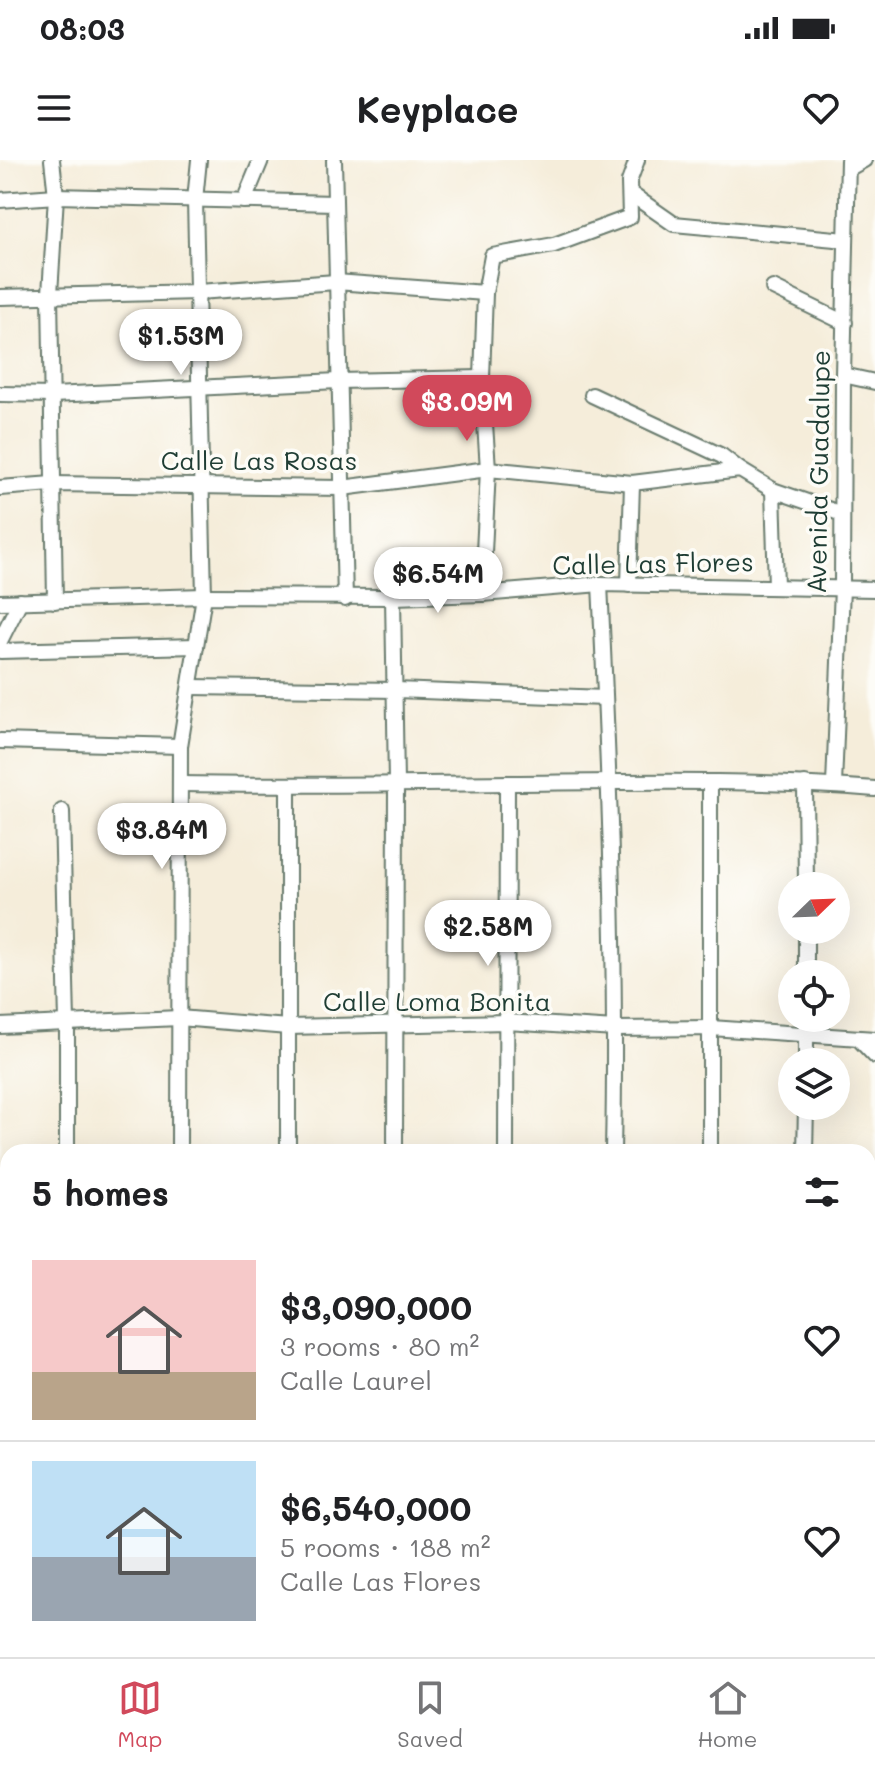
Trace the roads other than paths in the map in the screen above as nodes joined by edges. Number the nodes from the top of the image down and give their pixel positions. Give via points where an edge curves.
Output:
1 (52, 160) edge
2 (199, 160) edge
3 (261, 160) edge
4 (334, 160) edge
5 (637, 160) edge
6 (864, 160) edge
7 (848, 165) edge
8 (631, 194) junction
9 (56, 196) junction
10 (0, 200) edge
11 (195, 200) junction
12 (244, 201) junction
13 (335, 203) junction
14 (846, 240) junction
15 (336, 282) junction
16 (773, 288) dead end
17 (198, 292) junction
18 (485, 293) junction
19 (50, 294) junction
20 (0, 297) edge
21 (845, 323) junction
22 (843, 375) junction
23 (482, 378) junction
24 (338, 381) junction
25 (875, 382) edge
26 (200, 387) junction
27 (0, 394) edge
28 (53, 395) junction
29 (592, 395) dead end
30 (488, 469) junction
31 (740, 470) junction
32 (632, 483) junction
33 (52, 484) junction
34 (201, 487) junction
35 (0, 488) edge
36 (342, 488) junction
37 (773, 490) junction
38 (842, 514) junction
39 (600, 584) junction
40 (629, 585) junction
41 (776, 586) junction
42 (842, 588) junction
43 (875, 589) edge
44 (482, 594) junction
45 (204, 596) junction
46 (393, 597) junction
47 (345, 599) junction
48 (20, 601) junction
49 (55, 601) junction
50 (0, 602) edge
51 (0, 641) edge
52 (196, 646) junction
53 (0, 651) edge
54 (190, 687) junction
55 (396, 690) junction
56 (605, 698) junction
57 (2, 737) edge
58 (180, 746) junction
59 (610, 781) junction
60 (710, 782) junction
61 (396, 783) junction
62 (507, 783) junction
63 (181, 784) junction
64 (805, 784) junction
65 (834, 785) junction
66 (288, 786) junction
67 (875, 789) edge
68 (62, 811) dead end
69 (806, 872) edge
70 (179, 1018) junction
71 (507, 1022) junction
72 (67, 1023) junction
73 (394, 1023) junction
74 (0, 1026) edge
75 (288, 1027) junction
76 (778, 1027) edge
77 (711, 1028) junction
78 (615, 1029) junction
79 (832, 1032) edge
80 (858, 1038) junction
81 (875, 1039) edge
82 (875, 1056) edge
83 (806, 1120) edge
84 (67, 1144) edge
85 (179, 1144) edge
86 (288, 1144) edge
87 (395, 1144) edge
88 (506, 1144) edge
89 (613, 1144) edge
90 (710, 1144) edge
91 (805, 1144) edge

1 - 9 street
2 - 11 street
3 - 12 street
4 - 13 street
5 - 8 street via 629,182
6 - 7 street
7 - 14 street, Avenida Guadalupe
8 - 14 street via 674,224
8 - 18 street via 630,217 554,245 492,256
9 - 10 street
9 - 11 street
9 - 19 street
11 - 12 street
11 - 17 street
12 - 13 street
13 - 15 street
14 - 21 street, Avenida Guadalupe
15 - 17 street
15 - 18 street
15 - 24 street
16 - 21 street
17 - 19 street
17 - 26 street
18 - 23 street
19 - 20 street
19 - 28 street
21 - 22 street, Avenida Guadalupe
22 - 25 street
22 - 38 street, Avenida Guadalupe
23 - 24 street
23 - 30 street
24 - 26 street
24 - 36 street
26 - 28 street
26 - 34 street
27 - 28 street
28 - 33 street
29 - 31 street via 722,456
30 - 32 street, Calle Las Rosas
30 - 36 street, Calle Las Rosas
30 - 44 street
31 - 32 street, Calle Las Rosas
31 - 37 street
32 - 40 street
33 - 34 street, Calle Las Rosas
33 - 35 street, Calle Las Rosas
33 - 49 street
34 - 36 street, Calle Las Rosas
34 - 45 street
36 - 47 street
37 - 38 street
37 - 41 street
38 - 42 street, Avenida Guadalupe
39 - 40 street, Calle Las Flores
39 - 44 street, Calle Las Flores
39 - 56 street
40 - 41 street, Calle Las Flores
41 - 42 street, Calle Las Flores
42 - 43 street, Calle Las Flores
42 - 65 street, Avenida Guadalupe
44 - 46 street, Calle Las Flores
45 - 47 street, Calle Las Flores
45 - 49 street, Calle Las Flores
45 - 52 street
46 - 47 street, Calle Las Flores
46 - 55 street
48 - 49 street, Calle Las Flores
48 - 50 street, Calle Las Flores
48 - 51 street
52 - 53 street
52 - 54 street
54 - 55 street
54 - 58 street
55 - 56 street
55 - 61 street
56 - 59 street
57 - 58 street
58 - 63 street
59 - 60 street
59 - 62 street
59 - 78 street
60 - 64 street
60 - 77 street
61 - 62 street
61 - 66 street
61 - 73 street
62 - 71 street
63 - 66 street
63 - 70 street
64 - 65 street
64 - 69 street
65 - 67 street
66 - 75 street
68 - 72 street
70 - 72 street, Calle Loma Bonita
70 - 75 street, Calle Loma Bonita
70 - 85 street
71 - 73 street, Calle Loma Bonita
71 - 78 street, Calle Loma Bonita
71 - 88 street
72 - 74 street, Calle Loma Bonita
72 - 84 street
73 - 75 street, Calle Loma Bonita
73 - 87 street
75 - 86 street
76 - 77 street, Calle Loma Bonita
77 - 78 street, Calle Loma Bonita
77 - 90 street
78 - 89 street
79 - 80 street, Calle Loma Bonita
80 - 81 street, Calle Loma Bonita
80 - 82 street
83 - 91 street

